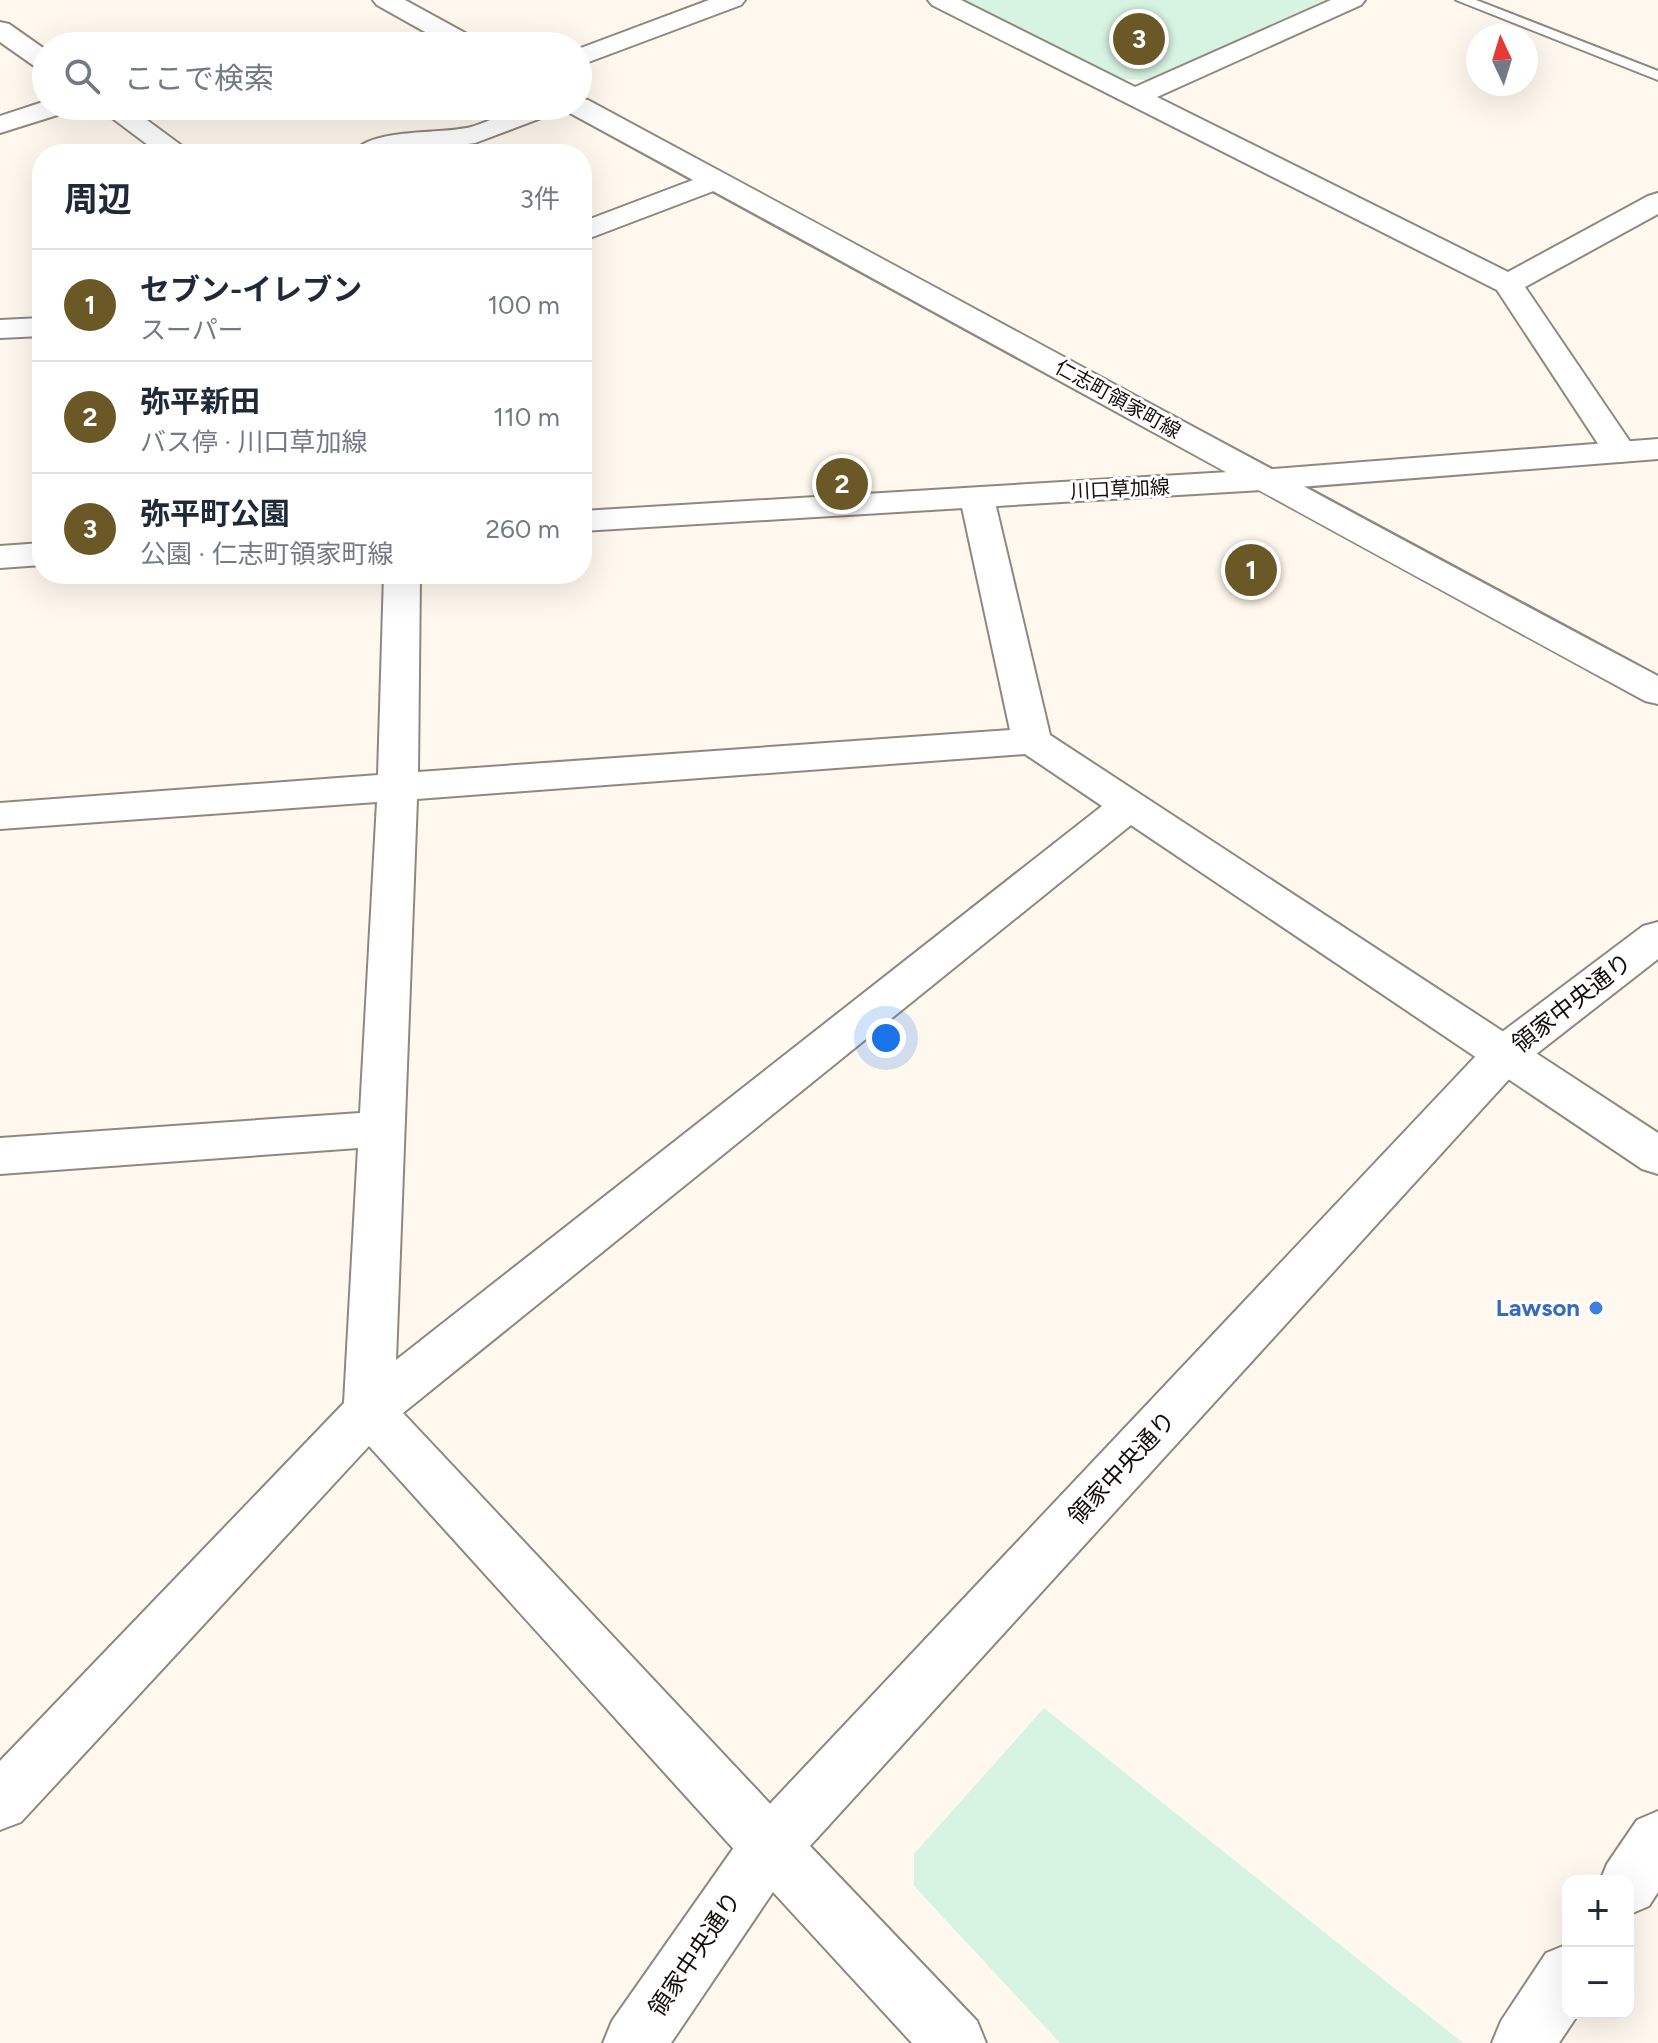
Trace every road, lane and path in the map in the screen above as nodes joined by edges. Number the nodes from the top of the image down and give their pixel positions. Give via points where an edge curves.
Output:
1 (386, 0) edge
2 (732, 0) edge
3 (941, 0) edge
4 (1352, 0) edge
5 (1463, 0) edge
6 (0, 30) edge
7 (444, 32) edge
8 (32, 52) edge
9 (592, 53) edge
10 (1658, 76) edge
11 (1135, 97) junction
12 (32, 114) edge
13 (592, 114) edge
14 (130, 120) edge
15 (512, 120) edge
16 (0, 125) edge
17 (165, 144) edge
18 (398, 144) edge
19 (714, 181) junction
20 (1658, 202) edge
21 (592, 228) edge
22 (1508, 284) junction
23 (32, 327) edge
24 (0, 329) edge
25 (1658, 449) edge
26 (1620, 452) junction
27 (1262, 480) junction
28 (977, 498) junction
29 (592, 520) edge
30 (32, 555) edge
31 (0, 557) edge
32 (402, 584) edge
33 (1658, 692) edge
34 (1032, 741) junction
35 (398, 788) junction
36 (1129, 806) junction
37 (0, 816) edge
38 (1658, 937) edge
39 (1506, 1053) junction
40 (383, 1129) junction
41 (0, 1156) edge
42 (1658, 1156) edge
43 (369, 1411) junction
44 (0, 1802) edge
45 (1658, 1840) edge
46 (770, 1846) junction
47 (1634, 1876) edge
48 (1562, 1984) edge
49 (634, 2043) edge
50 (955, 2043) edge
51 (1523, 2043) edge

1 - 7 street
2 - 9 street
3 - 11 street
4 - 11 street
5 - 10 lane
6 - 8 street
11 - 22 street
12 - 16 street
13 - 19 street, 仁志町領家町線
14 - 17 street
15 - 18 street via 475,135
19 - 21 street
19 - 27 street, 仁志町領家町線
20 - 22 street
22 - 26 street
23 - 24 street
25 - 26 street, 川口草加線
26 - 27 street, 川口草加線
27 - 28 street, 川口草加線
27 - 33 street, 仁志町領家町線
28 - 29 street, 川口草加線
28 - 34 street
30 - 31 street
32 - 35 street
34 - 35 street
34 - 36 street
35 - 37 street
35 - 40 street
36 - 39 street
36 - 43 street
38 - 39 street, 領家中央通り
39 - 42 street
39 - 46 street, 領家中央通り
40 - 41 street
40 - 43 street
43 - 44 street
43 - 46 street
45 - 47 street
46 - 49 street, 領家中央通り
46 - 50 street
48 - 51 street

